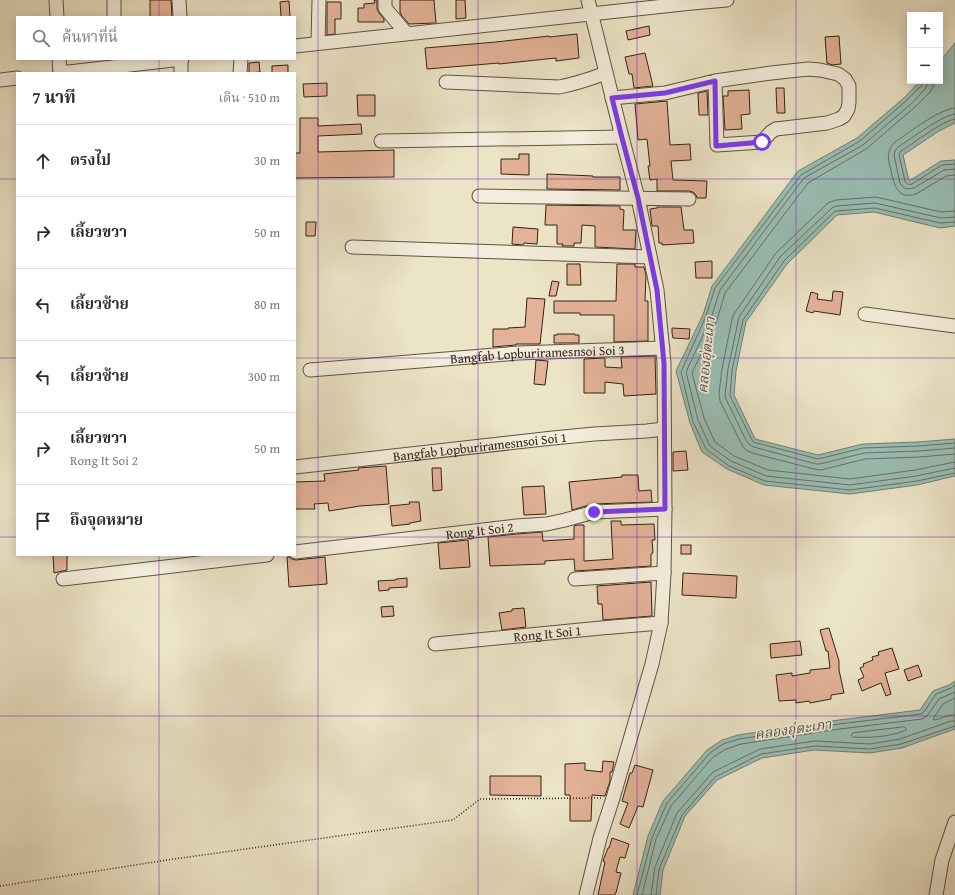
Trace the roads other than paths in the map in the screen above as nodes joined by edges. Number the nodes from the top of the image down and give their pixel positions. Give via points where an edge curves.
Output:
1 (56, 0) edge
2 (114, 0) edge
3 (179, 0) edge
4 (319, 0) edge
5 (385, 0) edge
6 (588, 0) edge
7 (727, 0) edge
8 (591, 14) junction
9 (57, 16) edge
10 (114, 16) edge
11 (180, 16) edge
12 (406, 33) junction
13 (318, 43) junction
14 (296, 46) edge
15 (59, 60) edge
16 (164, 60) edge
17 (181, 60) edge
18 (241, 60) edge
19 (115, 63) edge
20 (60, 72) edge
21 (66, 72) edge
22 (181, 72) edge
23 (240, 72) edge
24 (606, 73) junction
25 (16, 78) edge
26 (0, 80) edge
27 (715, 81) junction
28 (446, 82) dead end
29 (612, 98) junction
30 (622, 138) junction
31 (381, 142) dead end
32 (479, 196) dead end
33 (638, 198) junction
34 (689, 199) dead end
35 (352, 246) dead end
36 (650, 257) junction
37 (865, 314) dead end
38 (955, 326) edge
39 (662, 348) junction
40 (310, 370) dead end
41 (664, 429) junction
42 (296, 467) edge
43 (665, 509) junction
44 (296, 552) edge
45 (258, 556) edge
46 (664, 573) junction
47 (63, 579) dead end
48 (575, 579) dead end
49 (661, 623) junction
50 (435, 644) dead end
51 (955, 822) edge
52 (586, 895) edge
53 (936, 895) edge

1 - 9 street
2 - 10 street
3 - 11 street
4 - 13 street
5 - 12 street via 385,8
6 - 8 street
7 - 8 street
8 - 12 street
8 - 24 street
12 - 13 street
13 - 14 street
15 - 20 street
16 - 19 street
17 - 22 street
18 - 23 street
19 - 21 street
24 - 28 street via 559,87
24 - 29 street
25 - 26 street
27 - 27 street via 808,69 828,71 838,74 849,86 848,109 839,120 776,129 762,142 716,146
27 - 29 street via 665,93
29 - 30 street
30 - 31 street
30 - 33 street
32 - 33 street
33 - 34 street
33 - 36 street
35 - 36 street
36 - 39 street via 657,290
37 - 38 street
39 - 40 street, Bangfab Lopburiramesnsoi Soi 3 via 518,353
39 - 41 street
41 - 42 street, Bangfab Lopburiramesnsoi Soi 1 via 553,438
41 - 43 street
43 - 44 street, Rong It Soi 2 via 594,512 547,524
43 - 46 street
45 - 47 street
46 - 48 street
46 - 49 street
49 - 50 street, Rong It Soi 1
49 - 52 street via 652,664 600,838
51 - 53 street via 942,860

